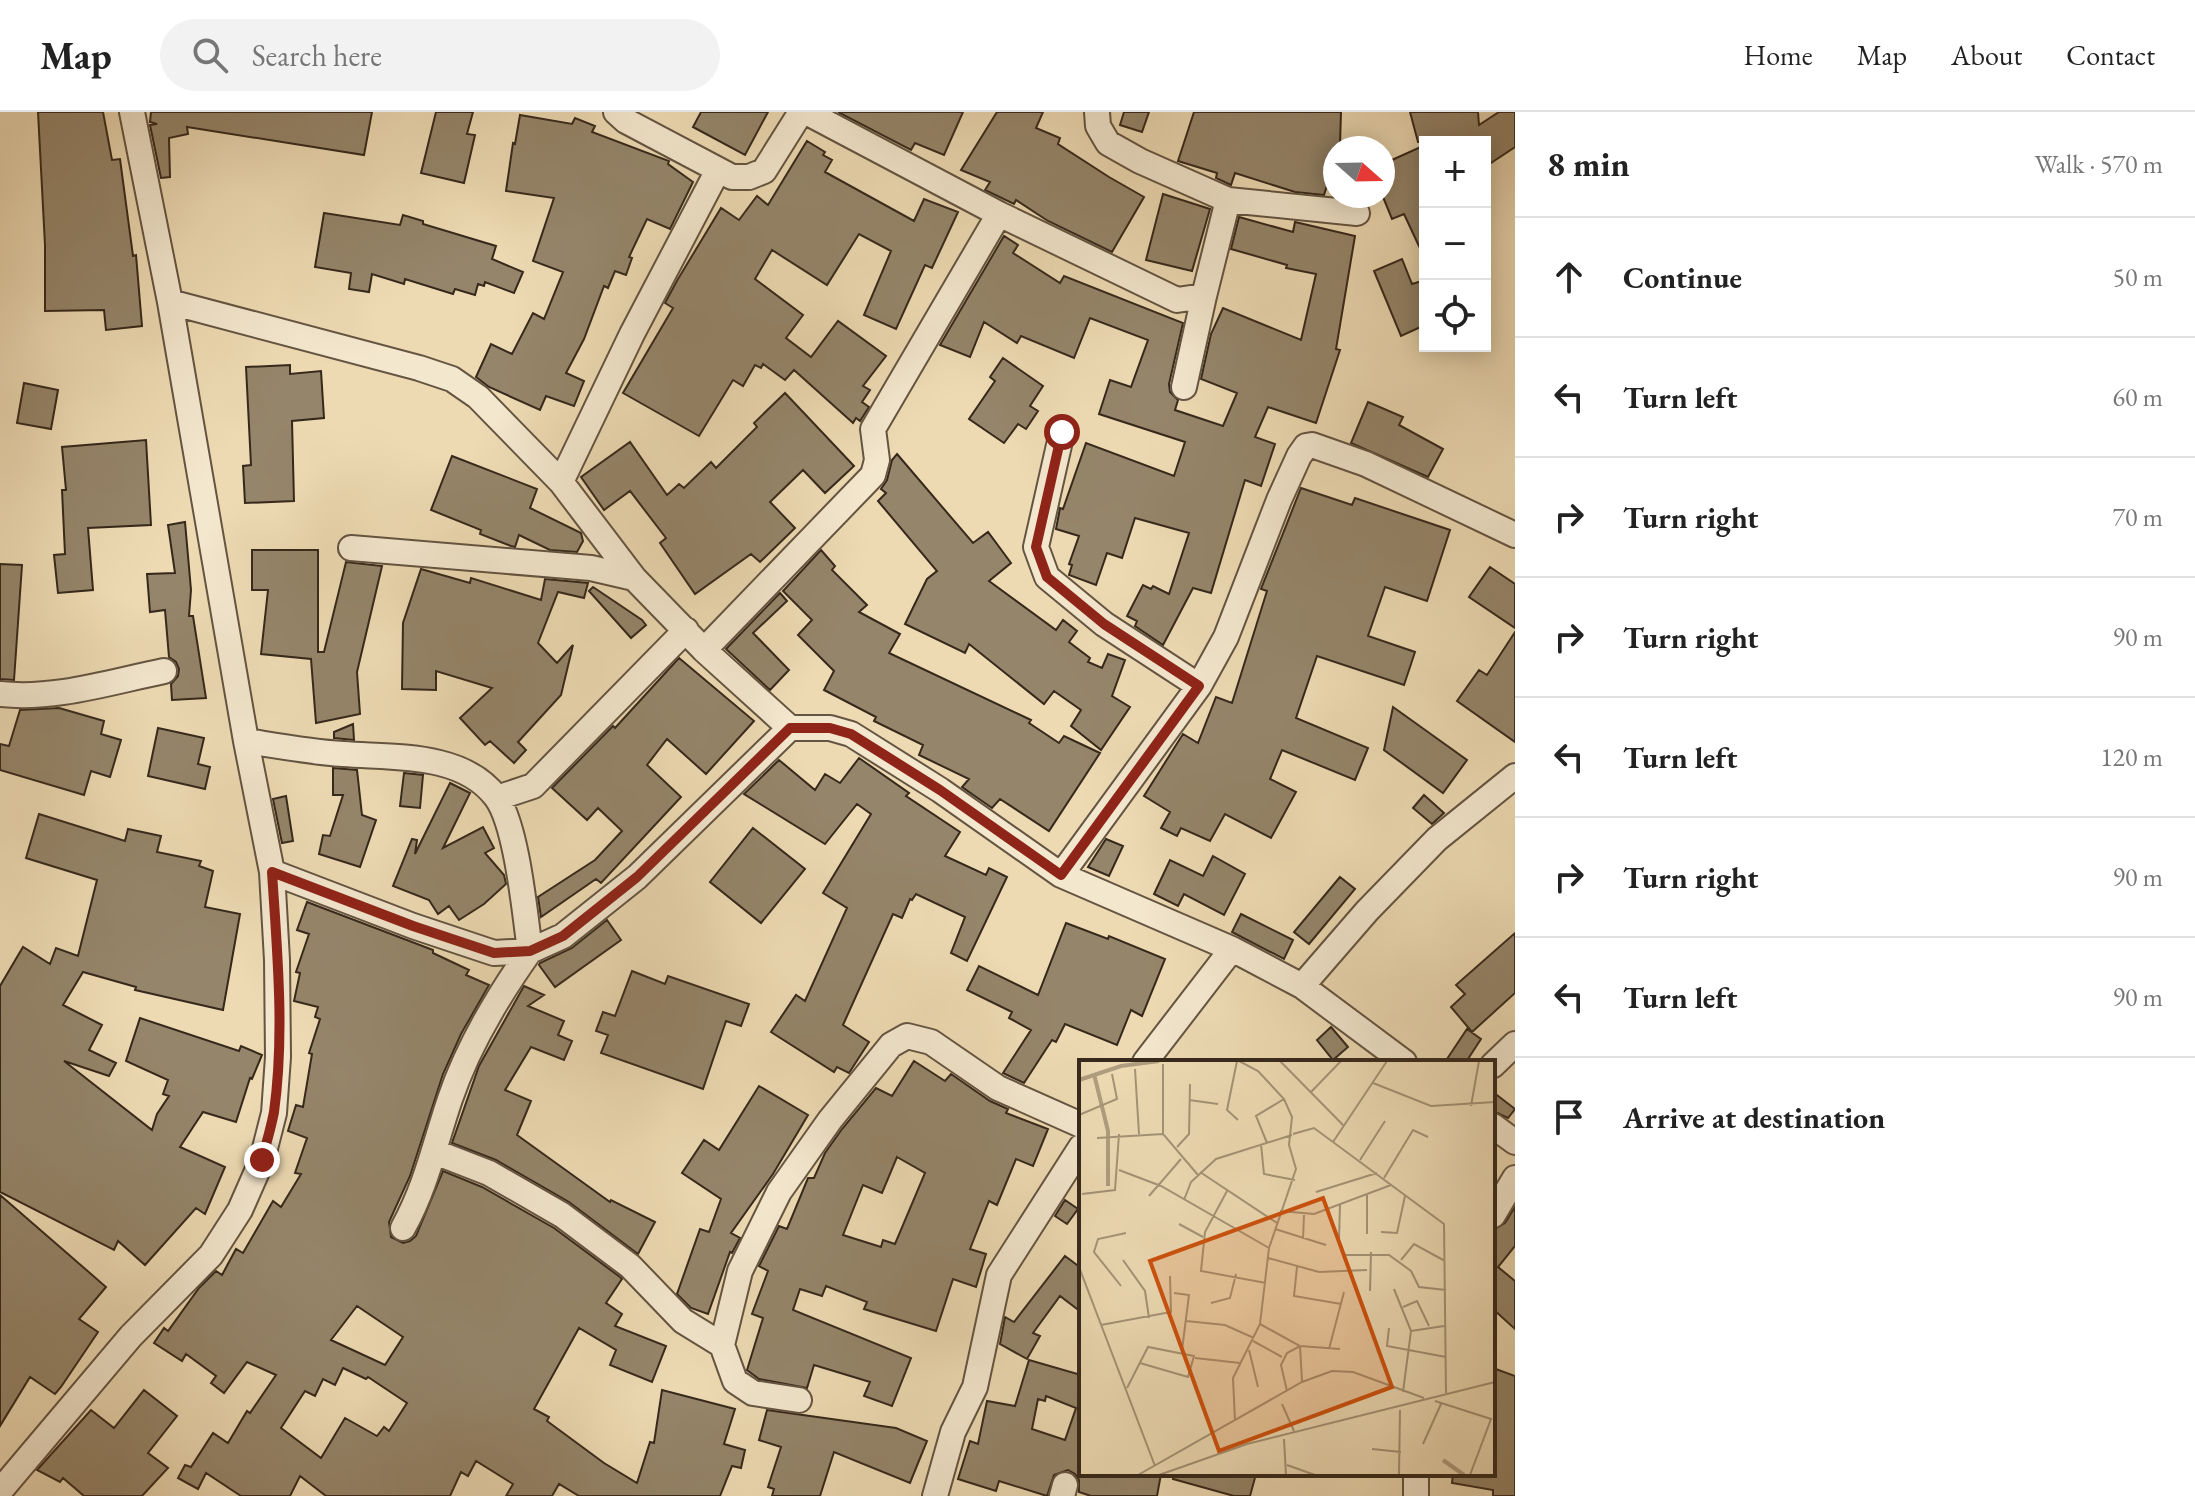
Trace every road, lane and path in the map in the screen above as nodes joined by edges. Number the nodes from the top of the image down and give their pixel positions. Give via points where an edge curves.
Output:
1 (132, 112) edge
2 (616, 112) edge
3 (804, 112) edge
4 (1097, 112) edge
5 (718, 170) junction
6 (1228, 200) junction
7 (1357, 213) dead end
8 (999, 214) junction
9 (1204, 296) junction
10 (170, 302) junction
11 (1184, 387) dead end
12 (1062, 432) dead end
13 (561, 482) junction
14 (1515, 535) edge
15 (351, 548) dead end
16 (634, 578) junction
17 (686, 630) junction
18 (704, 650) junction
19 (164, 671) dead end
20 (1199, 686) junction
21 (0, 694) edge
22 (790, 728) junction
23 (246, 741) junction
24 (1515, 776) edge
25 (497, 798) junction
26 (272, 872) junction
27 (1061, 875) junction
28 (1232, 949) junction
29 (530, 951) junction
30 (1302, 986) junction
31 (1515, 1044) edge
32 (1147, 1060) edge
33 (1401, 1060) edge
34 (1495, 1063) edge
35 (1079, 1124) edge
36 (1495, 1127) edge
37 (1515, 1142) edge
38 (1079, 1150) edge
39 (435, 1152) junction
40 (1515, 1178) edge
41 (1495, 1212) edge
42 (403, 1228) dead end
43 (722, 1345) junction
44 (799, 1400) dead end
45 (0, 1491) edge
46 (935, 1496) edge

1 - 10 street
2 - 5 street
3 - 5 street via 764,171 732,177
3 - 8 street
4 - 6 street via 1108,143
5 - 13 street
6 - 7 street
6 - 9 street
8 - 9 street via 1156,293 1177,300
8 - 18 street via 873,429 873,475
9 - 11 street
10 - 13 street via 452,379 478,397
10 - 23 street
12 - 20 street via 1036,547 1047,577 1104,624
13 - 16 street
14 - 20 street via 1366,464 1306,446 1279,500 1226,637
15 - 16 street via 591,568
16 - 17 street
17 - 18 street
17 - 25 street via 533,786
18 - 22 street
19 - 21 street via 50,695
20 - 27 street
22 - 27 street via 851,734
22 - 29 street via 637,877 563,936
23 - 25 street via 449,766 476,779
23 - 26 street
24 - 30 street via 1437,839
25 - 29 street via 512,837
26 - 29 street via 494,953
26 - 45 street via 278,1057 274,1113 262,1160 240,1210 211,1255 131,1336
27 - 28 street
28 - 30 street
28 - 32 street
29 - 39 street via 503,989 464,1064
30 - 33 street
31 - 34 street
35 - 43 street via 998,1088 931,1042 901,1037 830,1120 779,1192 740,1271
36 - 37 street
38 - 46 street via 999,1275 975,1387 953,1432
39 - 42 street
39 - 43 street via 489,1173 562,1215 630,1266 683,1321
40 - 41 street
43 - 44 street via 735,1381 753,1393

